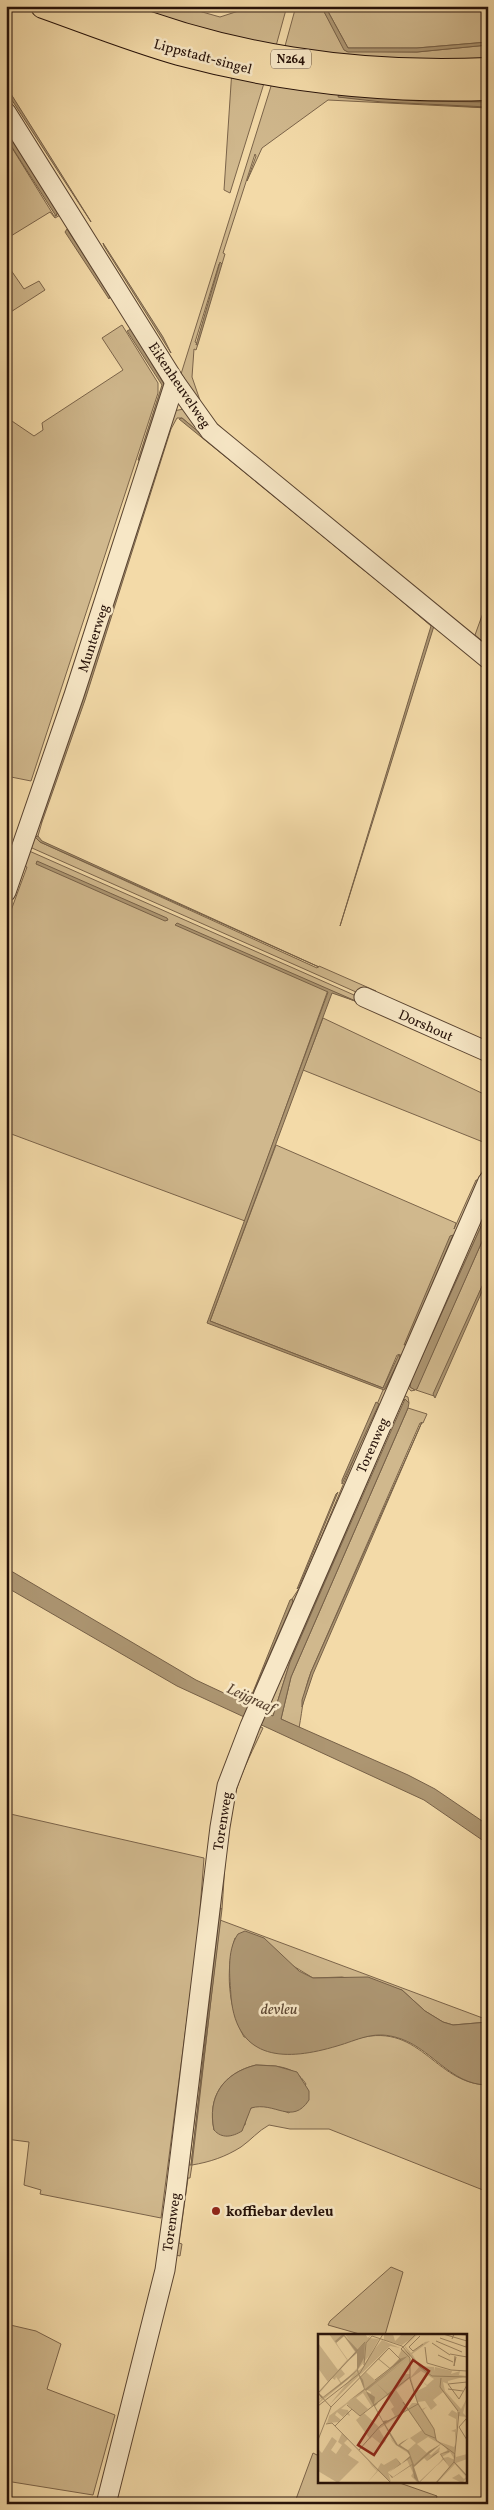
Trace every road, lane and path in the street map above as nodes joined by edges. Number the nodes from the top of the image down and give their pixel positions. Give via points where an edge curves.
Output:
1 (42, 6) edge
2 (102, 6) edge
3 (488, 70) edge
4 (488, 88) edge
5 (6, 112) edge
6 (176, 382) junction
7 (488, 659) edge
8 (6, 892) edge
9 (364, 997) dead end
10 (488, 1052) edge
11 (488, 1181) edge
12 (106, 2504) edge

1 - 4 main road, Lippstadt-singel / N264 via 178,52 260,71 314,80 390,86
2 - 3 main road, Lippstadt-singel / N264 via 142,22 212,42 306,62 386,70
5 - 6 street, Eikenheuvelweg
6 - 7 street, Eikenheuvelweg via 210,431
6 - 8 street, Munterweg
9 - 10 street, Dorshout
11 - 12 street, Torenweg via 250,1726 227,1786 164,2270

